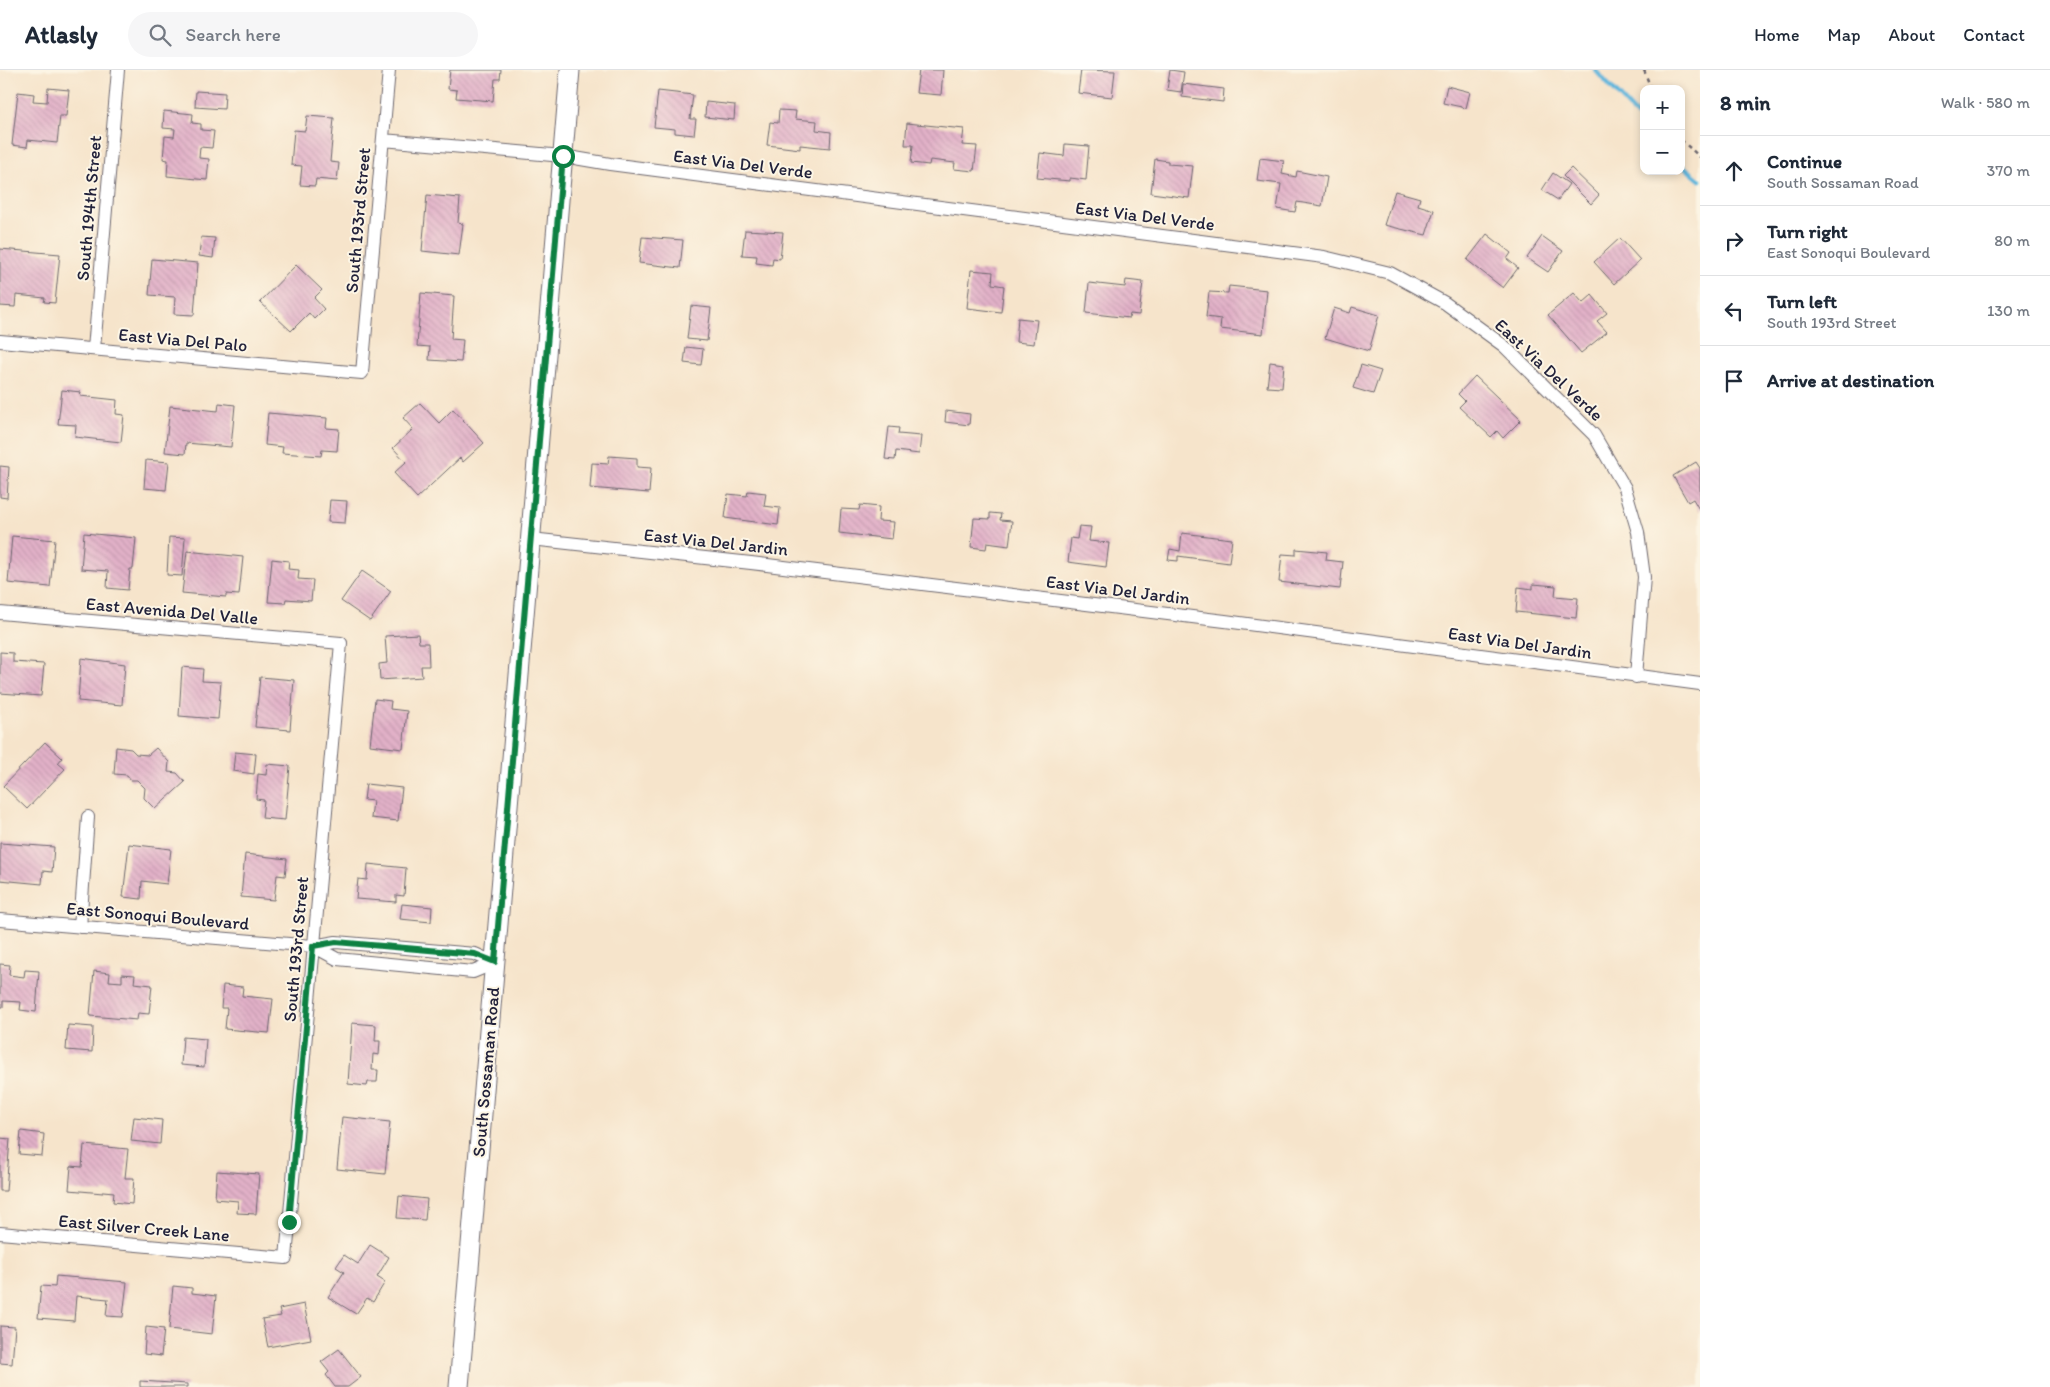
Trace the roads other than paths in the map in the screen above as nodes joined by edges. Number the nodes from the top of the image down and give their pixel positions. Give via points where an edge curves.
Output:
1 (118, 70) edge
2 (389, 70) edge
3 (570, 70) edge
4 (383, 140) junction
5 (563, 156) junction
6 (0, 341) edge
7 (94, 349) junction
8 (362, 373) joint
9 (531, 539) junction
10 (0, 613) edge
11 (341, 643) joint
12 (1636, 677) junction
13 (1700, 684) edge
14 (88, 817) dead end
15 (0, 920) edge
16 (80, 927) junction
17 (313, 946) junction
18 (495, 962) junction
19 (0, 1233) edge
20 (286, 1258) joint
21 (459, 1387) edge

1 - 7 street, South 194th Street
2 - 4 street, South 193rd Street
3 - 5 main road, South Sossaman Road
4 - 5 street, East Via Del Verde
4 - 8 street, South 193rd Street
5 - 9 main road, South Sossaman Road
5 - 12 street, East Via Del Verde via 1324,257 1390,273 1445,303 1504,346 1594,435 1625,488 1638,532 1644,577
6 - 7 street, East Via Del Palo
7 - 8 street, East Via Del Palo
9 - 12 street, East Via Del Jardin via 752,562 1196,617
9 - 18 main road, South Sossaman Road
10 - 11 street, East Avenida Del Valle
11 - 17 street, South 193rd Street
12 - 13 street, East Via Del Jardin
14 - 16 street
15 - 16 street, East Sonoqui Boulevard
16 - 17 street, East Sonoqui Boulevard
17 - 18 street, East Sonoqui Boulevard via 337,959 473,972
17 - 20 street, South 193rd Street
18 - 21 main road, South Sossaman Road
19 - 20 street, East Silver Creek Lane

